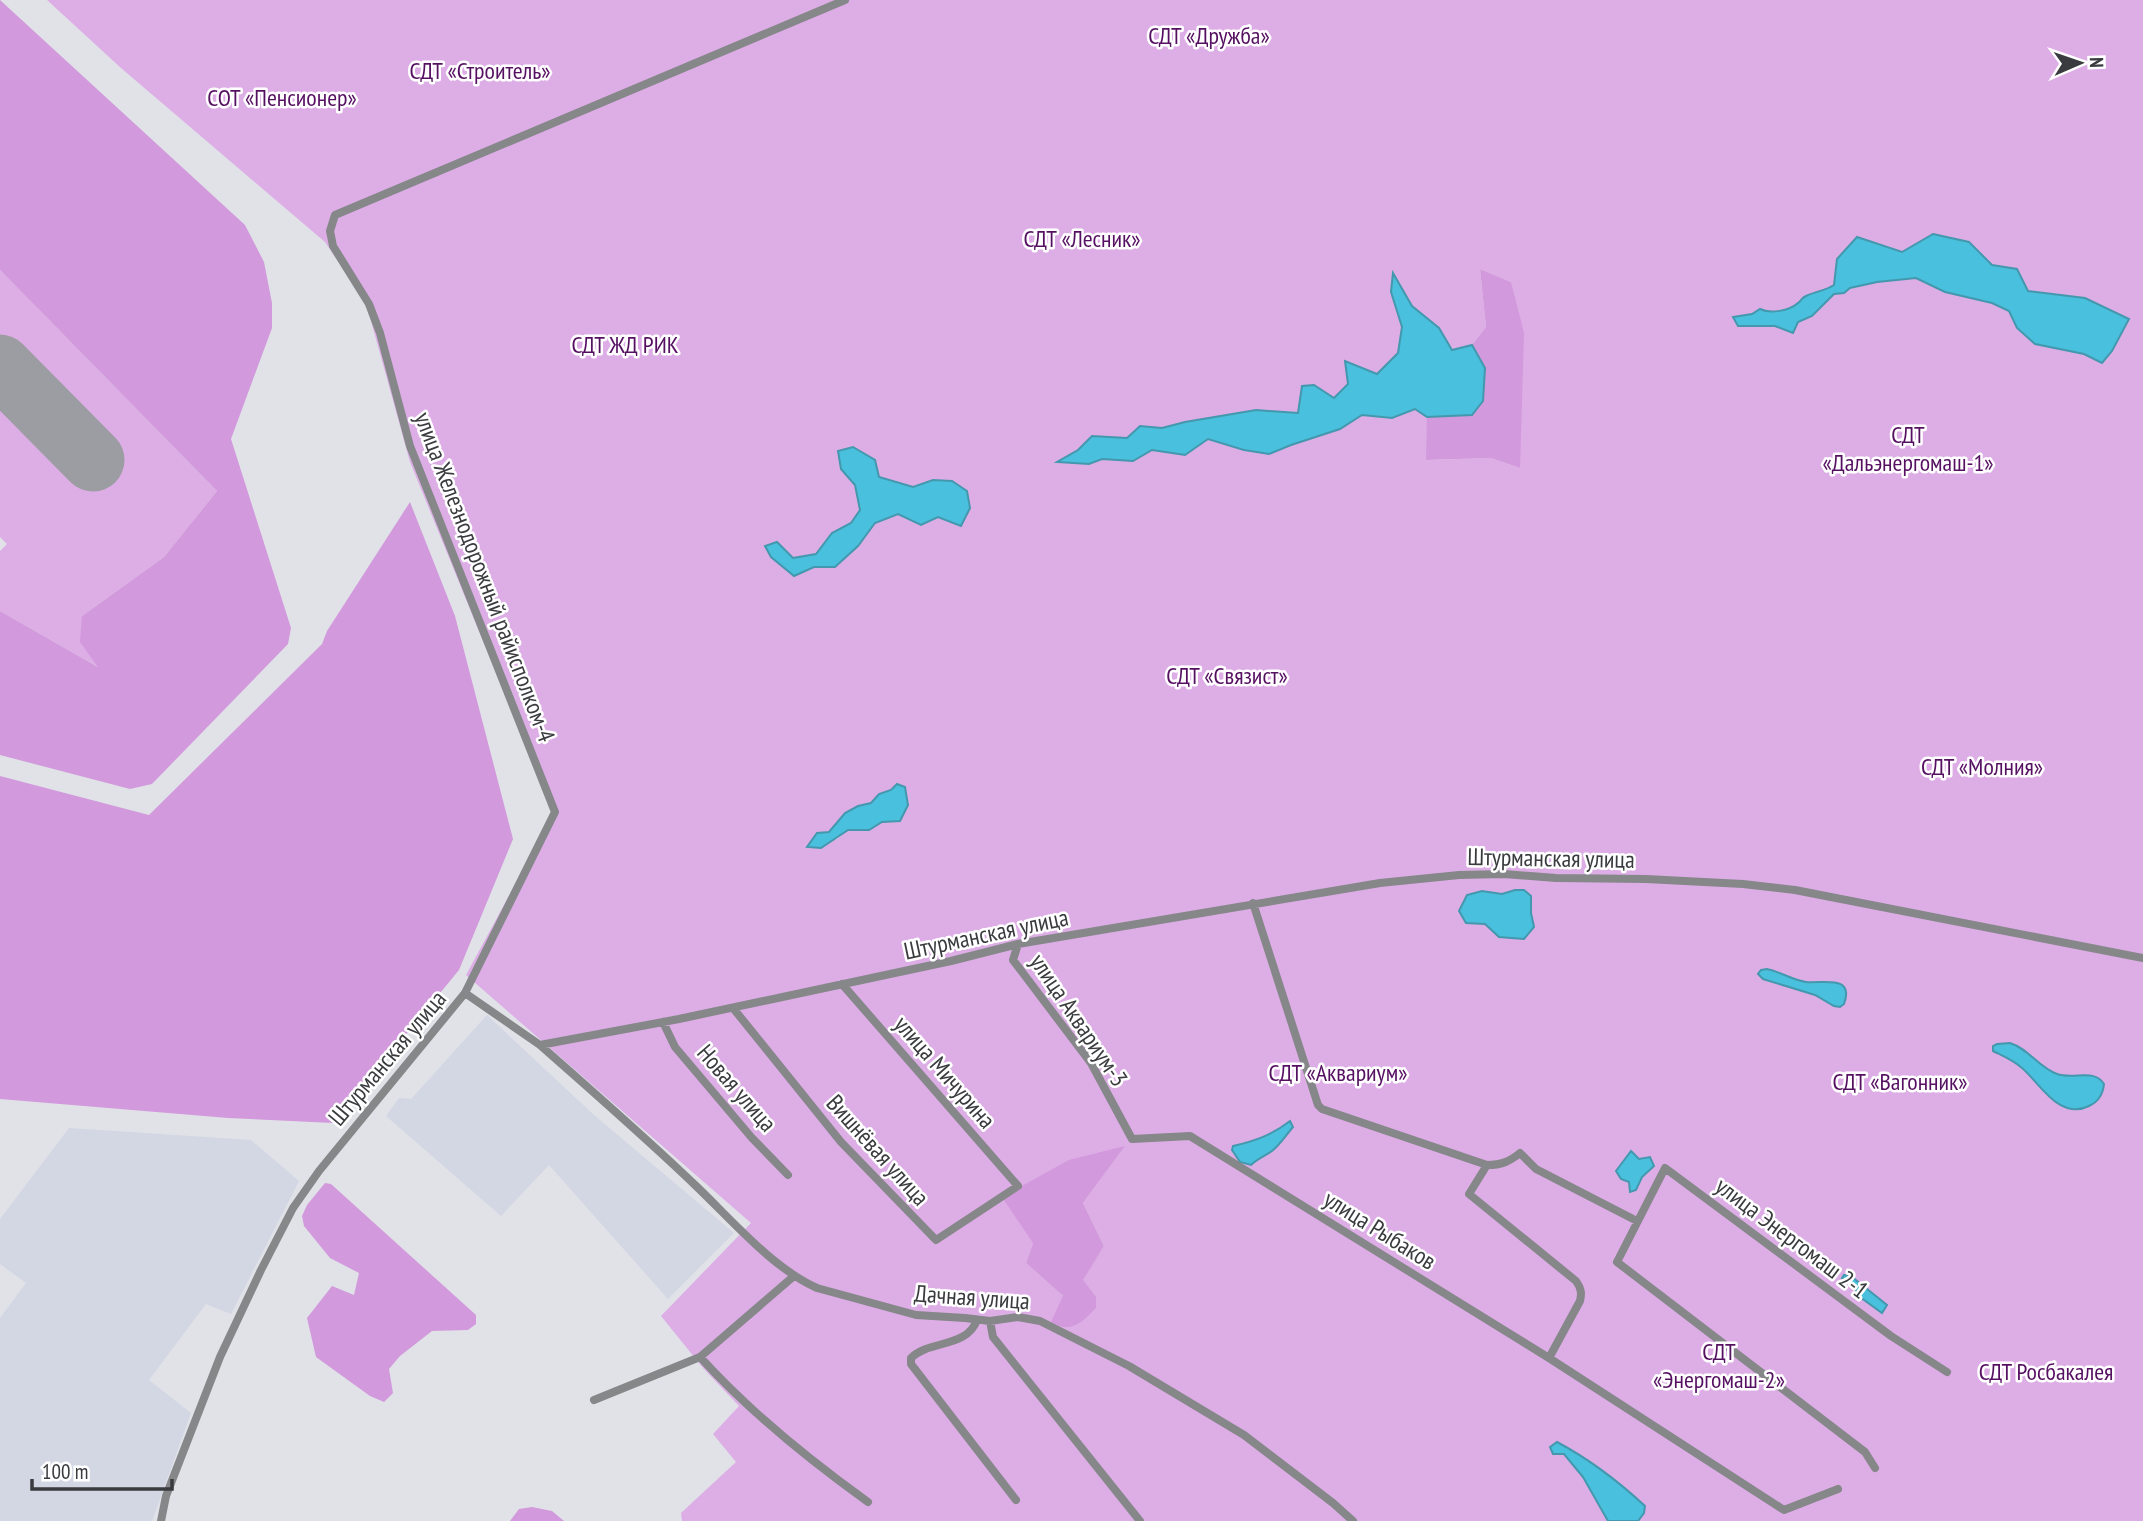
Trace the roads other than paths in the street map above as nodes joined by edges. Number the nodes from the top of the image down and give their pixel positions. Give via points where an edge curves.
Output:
1 (845, 0) edge
2 (1253, 904) junction
3 (1018, 944) junction
4 (2143, 958) edge
5 (842, 984) junction
6 (466, 993) junction
7 (733, 1007) junction
8 (663, 1022) junction
9 (540, 1045) junction
10 (1190, 1136) joint
11 (1487, 1166) junction
12 (788, 1175) dead end
13 (1018, 1186) joint
14 (1637, 1221) junction
15 (794, 1276) junction
16 (977, 1320) junction
17 (990, 1321) junction
18 (700, 1357) junction
19 (1549, 1358) junction
20 (1947, 1372) dead end
21 (594, 1399) dead end
22 (1875, 1468) dead end
23 (1838, 1489) dead end
24 (1016, 1500) dead end
25 (868, 1502) dead end
26 (161, 1521) edge
27 (1140, 1521) edge
28 (1353, 1521) edge

1 - 6 street, улица Железнодорожный райисполком-4 via 335,215 330,231 333,246 369,304 410,446 555,812
2 - 3 street, Штурманская улица
2 - 4 street, Штурманская улица via 1458,875 1743,884 1852,900
2 - 11 street via 1319,1107
3 - 5 street, Штурманская улица
3 - 10 street, улица Аквариум-3 via 1013,960 1091,1063 1132,1139
5 - 7 street, Штурманская улица
5 - 13 street, улица Мичурина
6 - 9 street, Штурманская улица
6 - 26 street, Штурманская улица via 318,1171 293,1208 220,1357 166,1496
7 - 8 street, Штурманская улица
7 - 13 street, Вишнёвая улица via 841,1142 936,1240
8 - 9 street, Штурманская улица
8 - 12 street, Новая улица via 675,1047
9 - 15 street, Дачная улица
10 - 19 street, улица Рыбаков
11 - 14 street via 1507,1162 1520,1153 1536,1169
11 - 19 street via 1469,1194 1580,1286 1580,1301
14 - 20 street, улица Энергомаш 2-1 via 1665,1168 1891,1336
14 - 22 street via 1617,1262 1865,1452
15 - 16 street, Дачная улица via 817,1289 916,1315
15 - 18 street
16 - 17 street, Дачная улица
16 - 24 street via 968,1334 917,1352 911,1364
17 - 27 street via 993,1337
17 - 28 street, Дачная улица via 1034,1319 1129,1366 1244,1435
18 - 21 street
18 - 25 street via 765,1422
19 - 23 street, улица Рыбаков via 1784,1510

